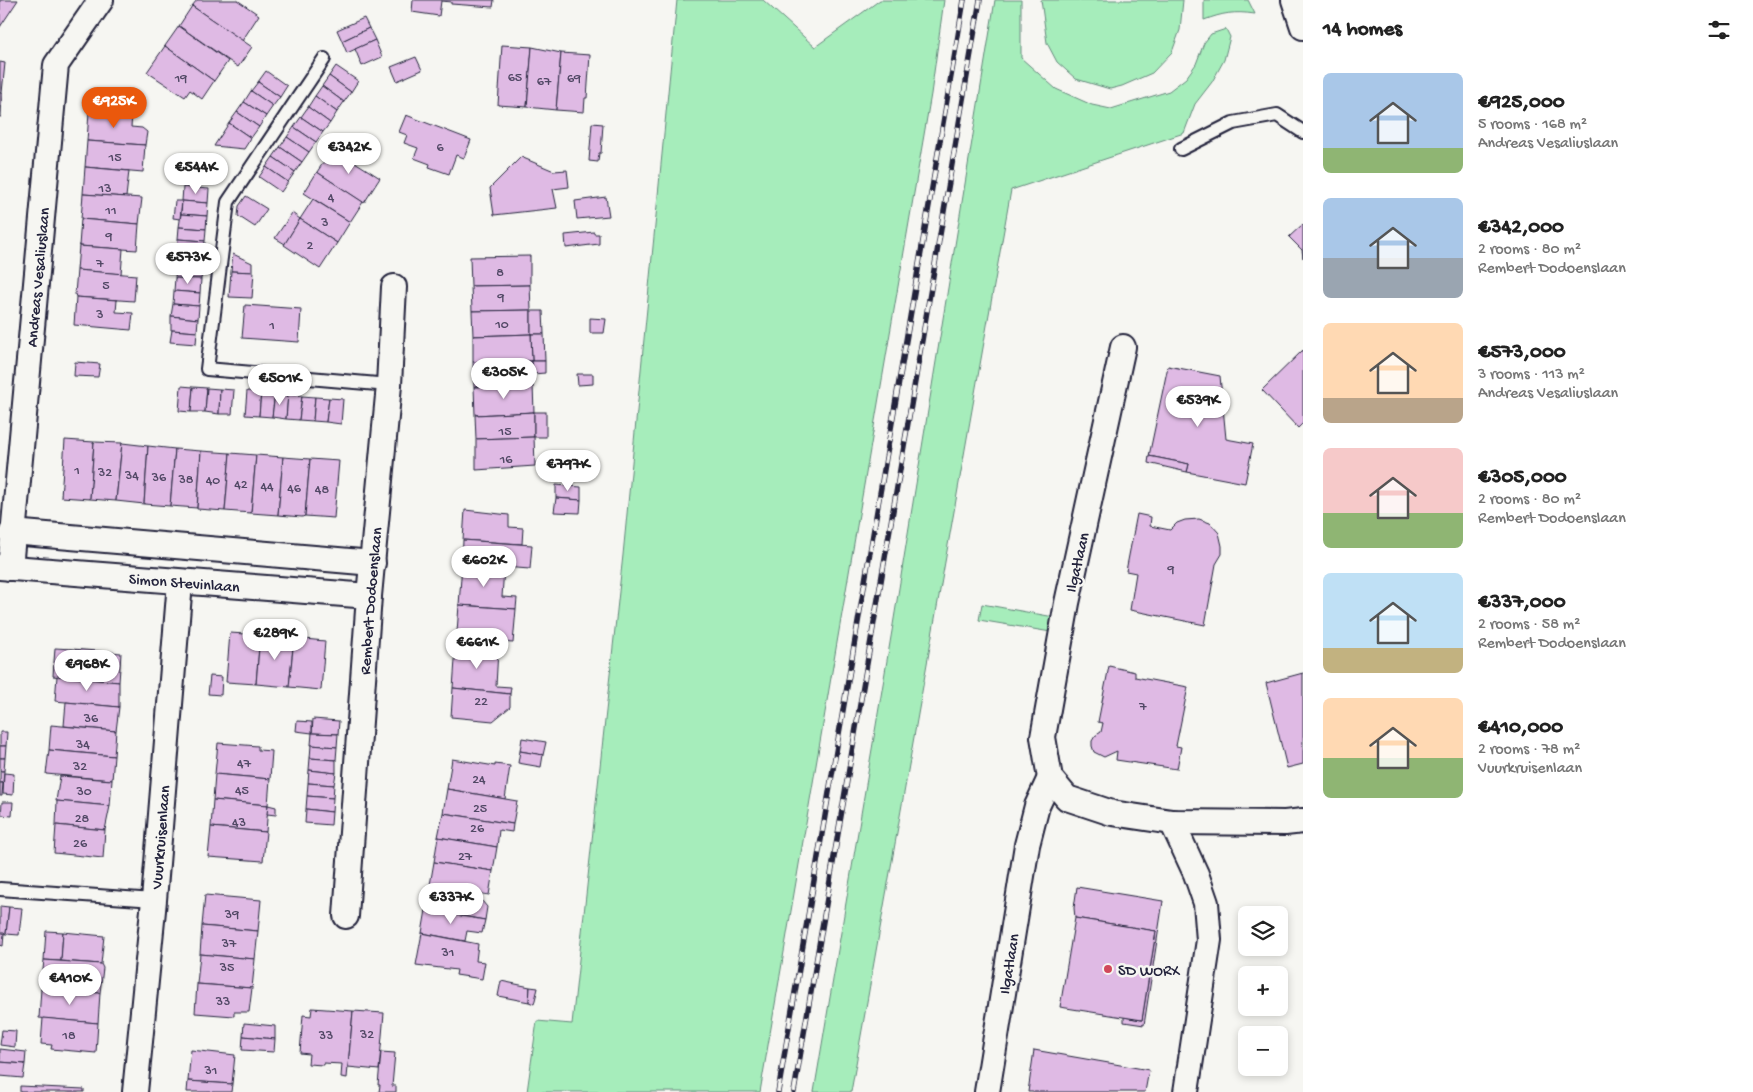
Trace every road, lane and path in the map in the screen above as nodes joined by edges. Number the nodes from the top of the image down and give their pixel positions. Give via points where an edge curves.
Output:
1 (100, 0) edge
2 (1294, 0) edge
3 (1303, 27) edge
4 (324, 59) dead end
5 (1303, 132) edge
6 (1181, 149) dead end
7 (394, 286) dead end
8 (1124, 347) dead end
9 (389, 385) junction
10 (12, 532) junction
11 (373, 563) junction
12 (5, 567) edge
13 (180, 582) junction
14 (369, 596) junction
15 (1050, 778) junction
16 (1303, 821) edge
17 (1172, 822) junction
18 (0, 889) edge
19 (154, 900) junction
20 (346, 916) dead end
21 (135, 1092) edge
22 (987, 1092) edge
23 (1186, 1092) edge

1 - 10 street, Andreas Vesaliuslaan via 56,65
2 - 3 street
4 - 9 lane via 228,202 207,369
5 - 6 lane via 1277,115 1233,123
7 - 9 street, Rembert Dodoenslaan
8 - 15 street, Ilgatlaan via 1067,603 1043,737
9 - 11 street, Rembert Dodoenslaan
10 - 11 street
10 - 12 street, Andreas Vesaliuslaan
11 - 14 street, Rembert Dodoenslaan
12 - 13 street, Simon Stevinlaan
13 - 14 street, Simon Stevinlaan
13 - 19 street, Vuurkruisenlaan
14 - 20 street, Rembert Dodoenslaan
15 - 17 street via 1067,798 1112,813
15 - 22 street, Ilgatlaan via 1027,845
16 - 17 street
17 - 23 street via 1206,903 1209,940
18 - 19 lane
19 - 21 street, Vuurkruisenlaan

